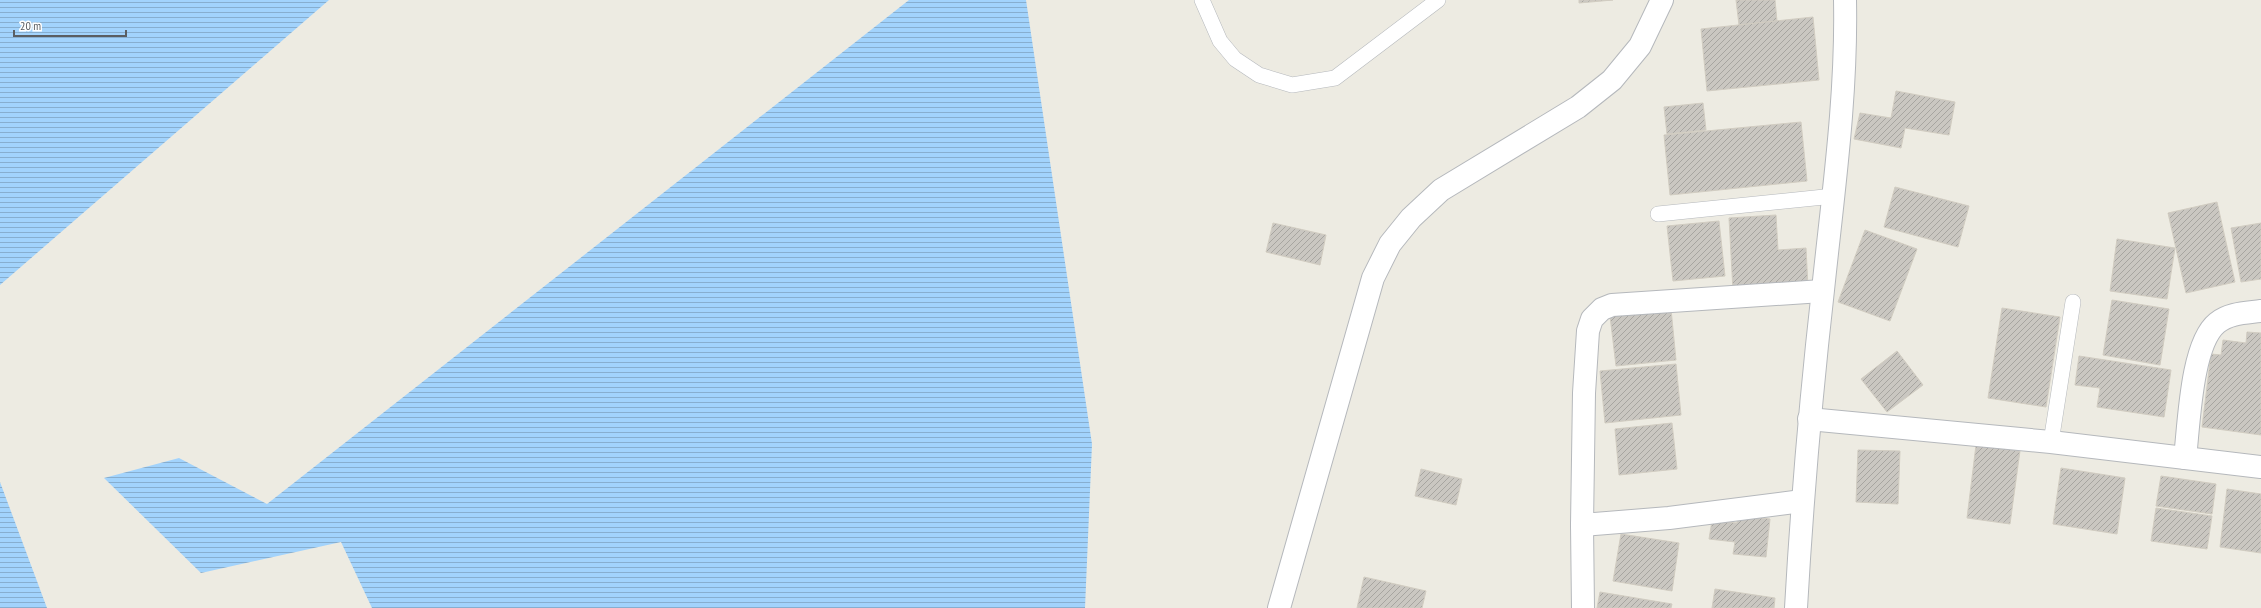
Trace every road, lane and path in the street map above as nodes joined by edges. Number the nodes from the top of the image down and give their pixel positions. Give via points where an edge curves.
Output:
1 (1202, 0) edge
2 (1438, 0) edge
3 (1662, 0) edge
4 (1845, 0) edge
5 (1834, 196) junction
6 (1658, 214) dead end
7 (1822, 291) junction
8 (2073, 302) dead end
9 (2261, 311) edge
10 (1809, 419) junction
11 (2051, 442) junction
12 (2185, 458) junction
13 (2261, 467) edge
14 (1802, 502) junction
15 (1582, 525) junction
16 (1279, 608) edge
17 (1583, 608) edge
18 (1796, 608) edge

1 - 2 lane via 1220,41 1235,59 1258,75 1292,85 1335,78
3 - 16 street via 1640,46 1612,80 1578,107 1441,190 1411,218 1390,244 1373,278
4 - 5 street via 1846,48
5 - 6 lane
5 - 7 street
7 - 10 street
7 - 15 street via 1612,305 1602,308 1592,319 1588,331 1584,393
8 - 11 lane
9 - 12 street via 2235,314 2217,323 2203,342 2196,368
10 - 11 street
10 - 14 street
11 - 12 street
12 - 13 street
14 - 15 street via 1669,518
14 - 18 street
15 - 17 street

